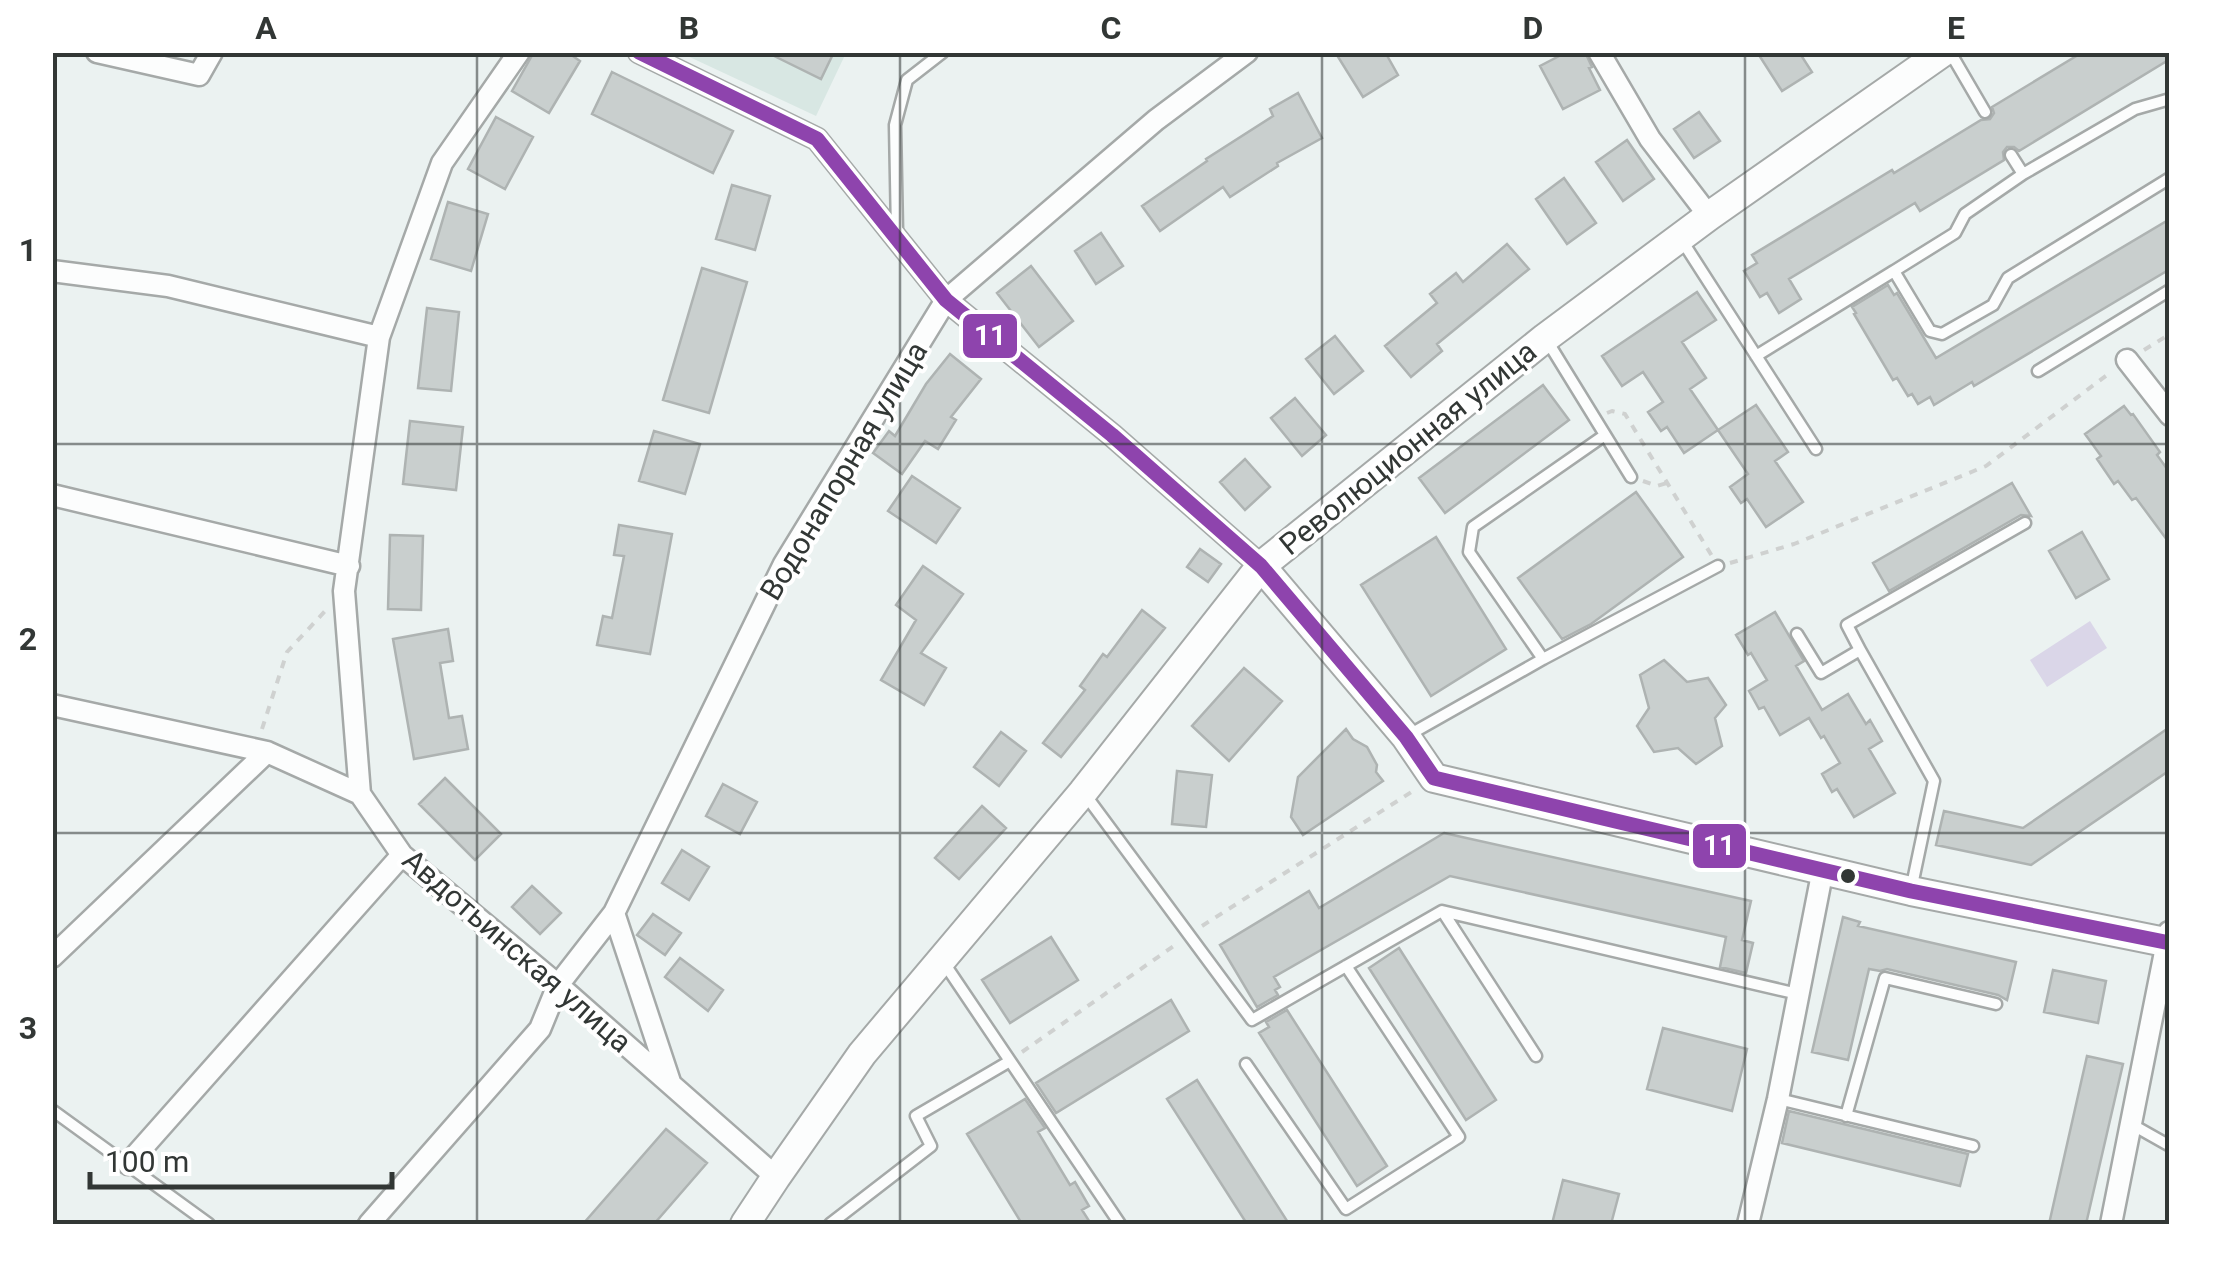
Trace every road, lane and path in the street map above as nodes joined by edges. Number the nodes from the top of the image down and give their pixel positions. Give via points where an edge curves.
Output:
1 (97, 52) edge
2 (212, 52) edge
3 (519, 52) edge
4 (640, 52) edge
5 (943, 52) edge
6 (1248, 52) edge
7 (1599, 52) edge
8 (1946, 52) edge
9 (2170, 99) edge
10 (1985, 112) dead end
11 (2011, 155) dead end
12 (2023, 174) junction
13 (2170, 178) edge
14 (1709, 216) junction
15 (1680, 238) junction
16 (898, 242) junction
17 (52, 271) edge
18 (1894, 271) junction
19 (2170, 290) edge
20 (946, 300) junction
21 (2170, 334) edge
22 (379, 337) junction
23 (1546, 338) junction
24 (1756, 356) junction
25 (2127, 360) junction
26 (2038, 371) dead end
27 (2170, 415) edge
28 (1595, 419) junction
29 (1605, 435) junction
30 (1816, 449) dead end
31 (1631, 477) joint
32 (1667, 483) junction
33 (52, 495) edge
34 (2025, 522) dead end
35 (348, 566) junction
36 (1261, 566) junction
37 (1718, 566) junction
38 (344, 591) junction
39 (1797, 634) dead end
40 (1860, 650) junction
41 (1543, 659) junction
42 (52, 705) edge
43 (1406, 737) junction
44 (238, 746) junction
45 (267, 752) junction
46 (1434, 778) junction
47 (1083, 792) junction
48 (360, 794) junction
49 (402, 856) junction
50 (1823, 869) junction
51 (1911, 891) junction
52 (1442, 911) junction
53 (614, 913) junction
54 (1189, 935) junction
55 (2169, 938) edge
56 (52, 957) edge
57 (942, 960) junction
58 (1346, 966) junction
59 (558, 985) junction
60 (1798, 994) junction
61 (1996, 1004) dead end
62 (1536, 1056) dead end
63 (1010, 1061) junction
64 (1246, 1064) dead end
65 (672, 1086) junction
66 (1778, 1099) junction
67 (52, 1110) edge
68 (1846, 1116) junction
69 (2131, 1124) junction
70 (1972, 1146) dead end
71 (2170, 1146) edge
72 (128, 1164) junction
73 (776, 1177) junction
74 (209, 1224) edge
75 (369, 1224) edge
76 (746, 1224) edge
77 (830, 1224) edge
78 (1120, 1224) edge
79 (1752, 1224) edge
80 (2111, 1224) edge

1 - 2 street via 199,75
3 - 22 street, Авдотьинская улица via 442,164
4 - 16 street via 817,139
5 - 16 lane via 907,80 895,125
6 - 20 street, Водонапорная улица via 1156,120
7 - 14 street via 1650,139
8 - 10 lane
8 - 14 main road, Революционная улица
9 - 12 lane via 2135,110
11 - 12 lane
12 - 18 lane via 1964,214 1955,233
13 - 18 lane via 2008,278 1993,305 1942,334 1930,331
14 - 15 main road, Революционная улица
15 - 23 main road, Революционная улица
15 - 24 lane
16 - 20 street
17 - 22 street via 168,286
18 - 24 lane
19 - 26 lane
20 - 36 street
20 - 53 street, Водонапорная улица via 784,564
21 - 25 path
22 - 35 street, Авдотьинская улица
23 - 28 lane
23 - 36 main road, Революционная улица
24 - 30 lane
25 - 27 street
25 - 37 path via 1986,466 1794,544
28 - 29 lane
28 - 32 path via 1612,411 1625,414
29 - 31 lane
29 - 41 lane via 1473,528 1469,552
31 - 32 path
32 - 37 path
33 - 35 street
34 - 40 lane via 1847,625
35 - 38 street, Авдотьинская улица
36 - 43 main road
36 - 47 main road, Революционная улица
37 - 41 lane
38 - 44 path via 287,652 263,728
38 - 48 street, Авдотьинская улица
39 - 40 lane via 1820,673
40 - 51 lane via 1934,781
41 - 43 lane
42 - 44 street
43 - 46 main road
44 - 45 street
45 - 48 street
45 - 56 street
46 - 50 main road
46 - 54 path
47 - 54 lane
47 - 57 main road, Революционная улица
48 - 49 street, Авдотьинская улица
49 - 59 street, Авдотьинская улица
49 - 72 street
50 - 51 main road
50 - 60 street
51 - 55 main road
52 - 58 lane
52 - 60 lane
52 - 62 lane
53 - 59 street, Водонапорная улица
53 - 65 street
54 - 58 lane via 1252,1020
54 - 63 path
55 - 69 street
57 - 63 lane
57 - 73 main road, Революционная улица via 862,1054
58 - 64 lane via 1459,1137 1346,1209
59 - 65 street, Авдотьинская улица
59 - 75 street, Водонапорная улица via 540,1029
60 - 66 street
61 - 68 lane via 1885,978
63 - 77 lane via 916,1116 932,1146
63 - 78 lane
65 - 73 street, Авдотьинская улица
66 - 68 lane
66 - 79 street
67 - 72 lane
68 - 70 lane
69 - 71 lane
69 - 80 street
72 - 74 lane
73 - 76 main road, Революционная улица

